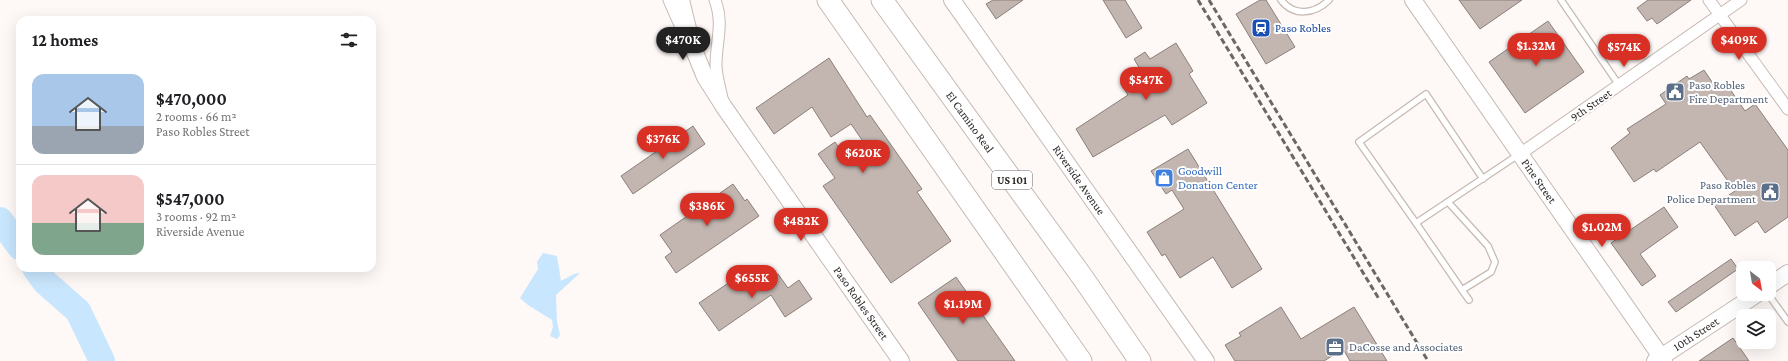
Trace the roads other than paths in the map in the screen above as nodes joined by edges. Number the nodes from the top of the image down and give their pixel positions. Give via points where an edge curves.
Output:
1 (670, 0) edge
2 (681, 0) edge
3 (715, 0) edge
4 (828, 0) edge
5 (882, 0) edge
6 (952, 0) edge
7 (1281, 0) edge
8 (1329, 0) edge
9 (1413, 0) edge
10 (1561, 0) edge
11 (1709, 0) edge
12 (1741, 0) edge
13 (1719, 15) junction
14 (692, 45) junction
15 (1619, 85) junction
16 (724, 107) junction
17 (1788, 109) edge
18 (1520, 154) junction
19 (1483, 179) junction
20 (1448, 202) junction
21 (1416, 223) junction
22 (1788, 273) edge
23 (1776, 281) edge
24 (1462, 290) junction
25 (1469, 300) dead end
26 (1747, 301) edge
27 (1773, 301) edge
28 (1788, 322) edge
29 (1660, 360) edge
30 (901, 361) edge
31 (1081, 361) edge
32 (1140, 361) edge
33 (1206, 361) edge

1 - 14 street, Paso Robles Street via 685,36
2 - 14 street, Paso Robles Street
3 - 16 street, Paso Robles Street via 720,13 716,66
4 - 31 highway
5 - 32 highway, El Camino Real / US 101
6 - 33 street, Riverside Avenue
7 - 8 lane via 1293,10 1303,12 1322,7
9 - 18 street, Pine Street
10 - 15 lane
11 - 13 street
12 - 13 street, 9th Street
13 - 15 street, 9th Street
13 - 17 street
14 - 16 street, Paso Robles Street via 705,77
15 - 18 street, 9th Street
16 - 30 street, Paso Robles Street
18 - 19 lane
18 - 29 street, Pine Street
19 - 20 lane
19 - 21 lane via 1426,94 1359,142
20 - 21 lane
20 - 24 lane via 1488,246 1494,262 1491,272
21 - 24 lane
22 - 23 street
24 - 25 lane
26 - 29 street, 10th Street
27 - 28 lane

